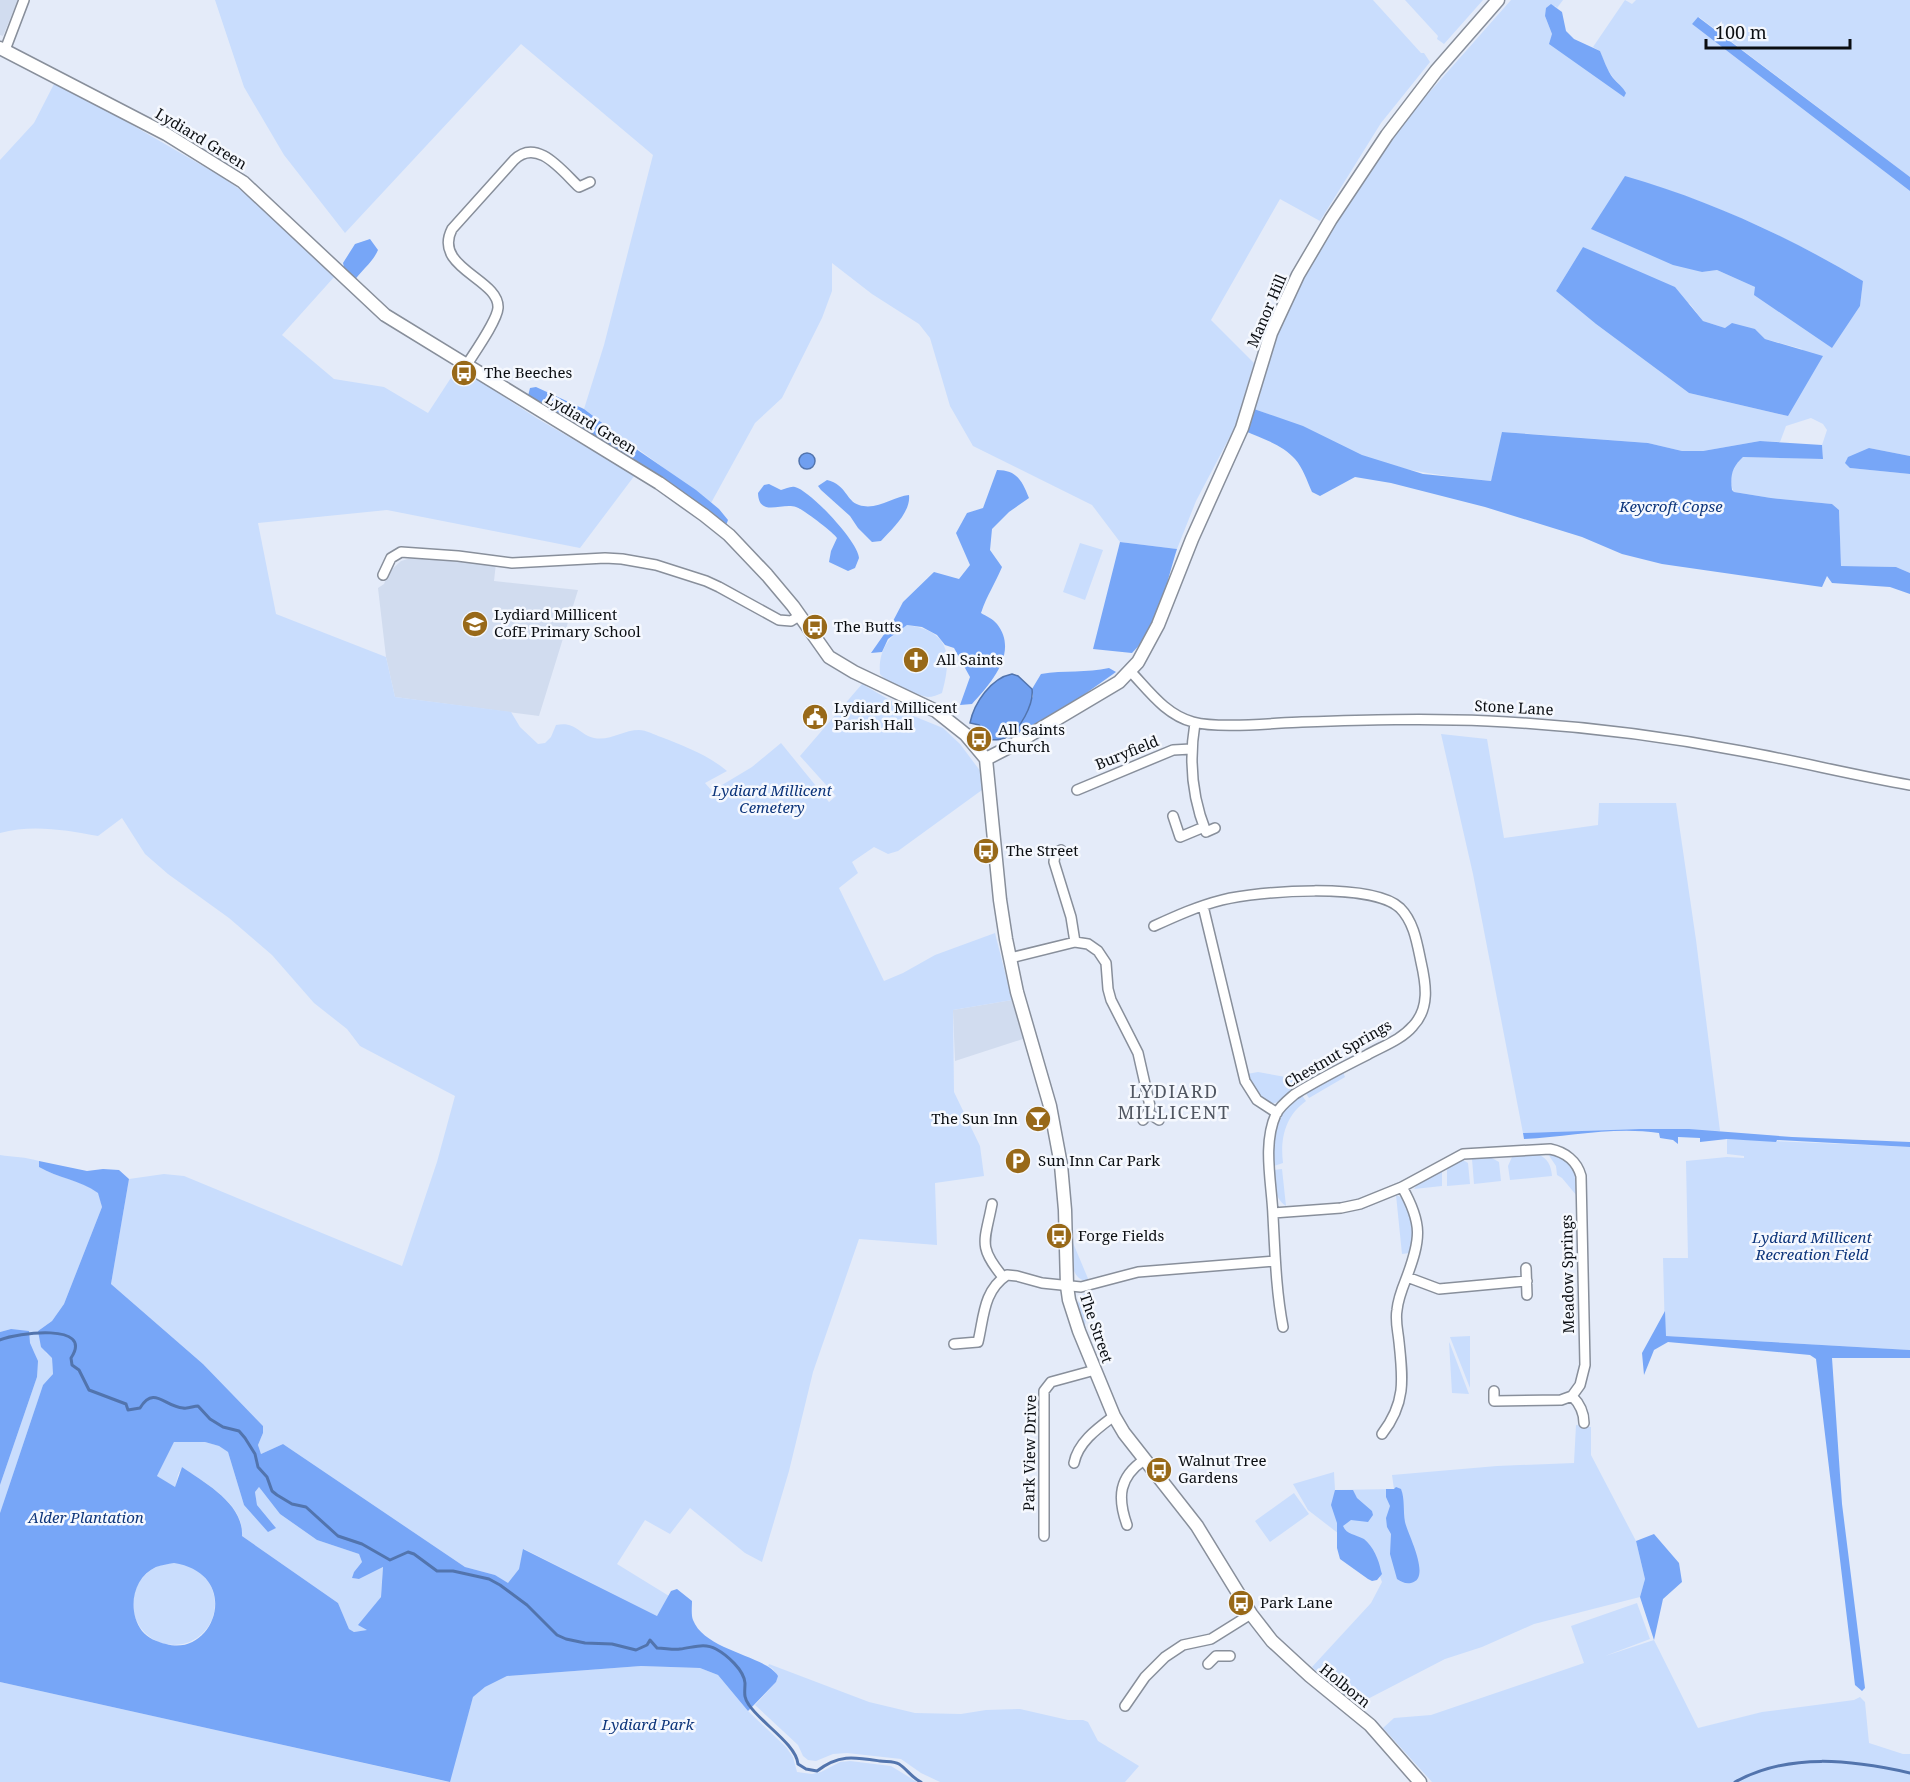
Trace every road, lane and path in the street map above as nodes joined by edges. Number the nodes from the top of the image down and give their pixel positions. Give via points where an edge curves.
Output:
1 (24, 0) edge
2 (1498, 0) edge
3 (3, 49) edge
4 (590, 182) dead end
5 (579, 187) junction
6 (576, 197) dead end
7 (448, 244) junction
8 (436, 245) dead end
9 (466, 366) junction
10 (383, 576) dead end
11 (800, 616) junction
12 (1131, 672) junction
13 (1194, 723) junction
14 (1191, 749) junction
15 (986, 759) junction
16 (1910, 785) edge
17 (1077, 790) dead end
18 (1173, 816) dead end
19 (1204, 827) junction
20 (1215, 828) dead end
21 (1061, 850) dead end
22 (1203, 906) junction
23 (1154, 926) dead end
24 (1075, 942) junction
25 (1010, 957) junction
26 (1276, 1113) junction
27 (1159, 1120) dead end
28 (1402, 1187) junction
29 (992, 1204) dead end
30 (1273, 1213) junction
31 (1275, 1261) junction
32 (1526, 1268) dead end
33 (1003, 1277) junction
34 (1407, 1277) junction
35 (1527, 1281) junction
36 (1067, 1286) junction
37 (1527, 1295) dead end
38 (1283, 1327) dead end
39 (954, 1344) dead end
40 (1095, 1370) junction
41 (1572, 1396) junction
42 (1494, 1401) dead end
43 (1114, 1416) junction
44 (1584, 1423) dead end
45 (1382, 1434) dead end
46 (1144, 1460) junction
47 (1074, 1463) dead end
48 (1127, 1525) dead end
49 (1044, 1536) dead end
50 (1251, 1614) junction
51 (1211, 1639) junction
52 (1216, 1656) junction
53 (1230, 1656) dead end
54 (1208, 1664) dead end
55 (1125, 1706) dead end
56 (1420, 1782) edge

1 - 3 street
2 - 12 street, Manor Hill via 1387,135 1298,275 1271,333 1242,428 1158,625
3 - 9 street, Lydiard Green via 232,174 371,304
4 - 5 street
5 - 6 street
5 - 7 street via 543,155 524,153 454,226
7 - 8 street
7 - 9 street via 453,258 493,294 498,304 495,318
9 - 11 street, Lydiard Green via 689,504 749,555
10 - 11 street via 391,558 401,552 512,563 622,559 656,565 719,587 779,620 791,621
11 - 15 street, Lydiard Green via 833,660 936,711 965,734
12 - 13 street, Stone Lane via 1166,709
12 - 15 street via 1014,746
13 - 14 street
13 - 16 street, Stone Lane via 1478,721 1574,727 1722,748
14 - 17 street, Buryfield via 1173,750
14 - 19 street
15 - 25 street, The Street via 1000,900
18 - 19 street via 1180,837
19 - 20 street via 1206,832
21 - 24 street via 1055,853 1054,862
22 - 23 street, Chestnut Springs
22 - 26 street via 1245,1082 1257,1100
22 - 26 street, Chestnut Springs via 1259,895 1354,892 1387,900 1398,907 1413,927 1426,994 1419,1018 1396,1039 1295,1094
24 - 25 street
24 - 27 street via 1094,947 1105,959 1111,1000 1138,1053 1150,1101 1146,1117
25 - 36 street, The Street via 1050,1106 1061,1165
26 - 30 street via 1269,1159
28 - 30 street via 1351,1206
28 - 34 street via 1416,1212 1418,1231
28 - 41 street, Meadow Springs via 1463,1155 1546,1149 1565,1154 1577,1166 1581,1176 1585,1365 1580,1385
29 - 33 street via 984,1250
30 - 31 street
31 - 36 street via 1138,1272 1087,1286
31 - 38 street
32 - 35 street
33 - 36 street via 1012,1275
33 - 39 street via 987,1297 978,1342
34 - 35 street via 1438,1289
34 - 45 street via 1396,1310 1401,1394 1396,1413
35 - 37 street
36 - 40 street, The Street
40 - 43 street, The Street
40 - 49 street, Park View Drive via 1051,1383 1044,1390
41 - 42 street via 1561,1400
41 - 44 street via 1581,1407
43 - 46 street, The Street
43 - 47 street via 1091,1434 1078,1450
46 - 48 street via 1129,1472 1123,1484
46 - 50 street, The Street via 1197,1526
50 - 51 street
50 - 56 street, Holborn via 1293,1661 1370,1725
51 - 52 street
51 - 55 street via 1183,1645 1165,1657
52 - 53 street
52 - 54 street

